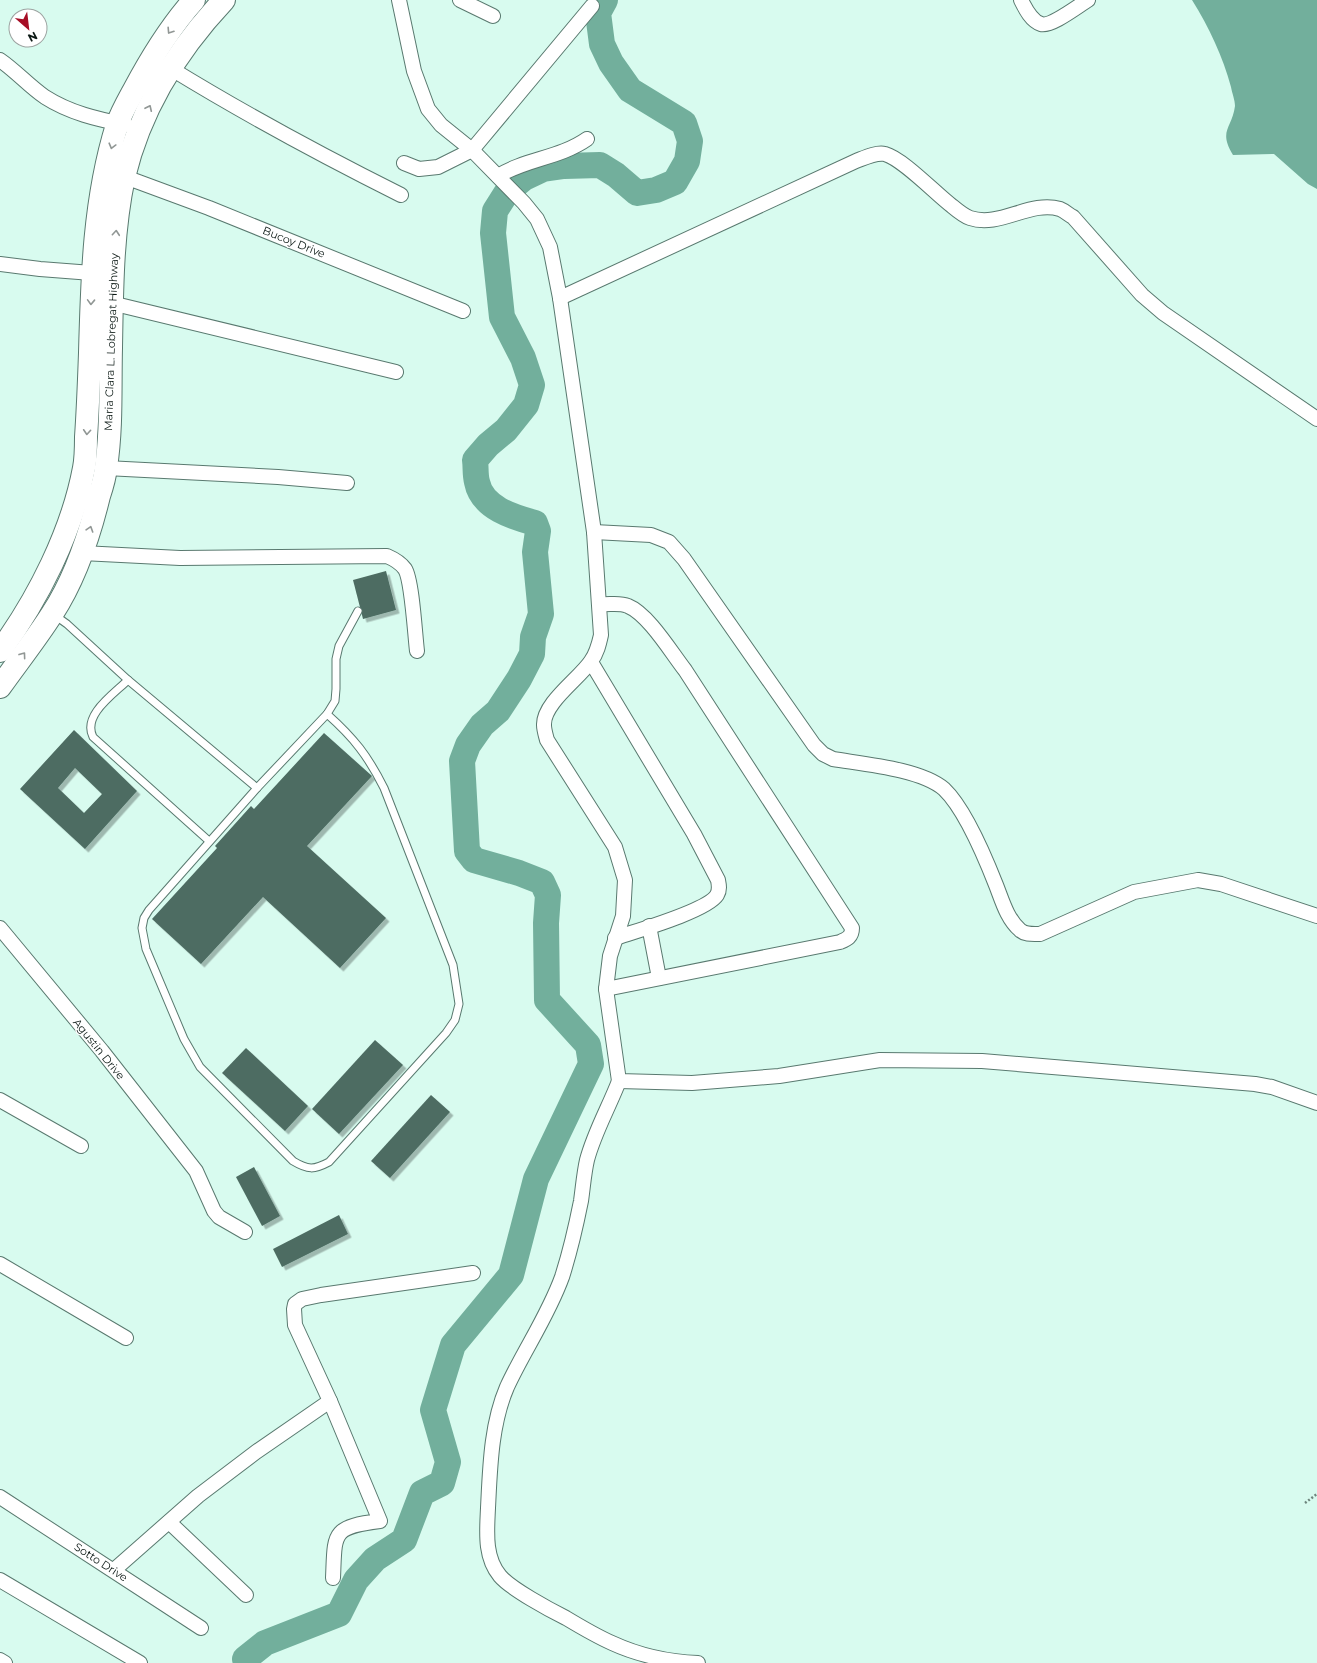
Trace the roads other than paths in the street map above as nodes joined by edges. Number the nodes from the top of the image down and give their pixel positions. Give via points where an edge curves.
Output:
1 (194, 0) edge
2 (399, 0) edge
3 (460, 0) edge
4 (1021, 0) edge
5 (1088, 0) edge
6 (220, 1) edge
7 (592, 6) dead end
8 (493, 16) dead end
9 (0, 60) edge
10 (170, 68) junction
11 (118, 123) junction
12 (140, 127) junction
13 (587, 139) dead end
14 (472, 150) junction
15 (404, 163) dead end
16 (115, 174) junction
17 (498, 176) junction
18 (401, 196) dead end
19 (0, 264) edge
20 (92, 273) junction
21 (560, 298) junction
22 (111, 303) junction
23 (463, 311) dead end
24 (396, 372) dead end
25 (1317, 419) edge
26 (106, 468) junction
27 (347, 483) dead end
28 (594, 532) junction
29 (82, 553) junction
30 (600, 604) junction
31 (42, 608) junction
32 (358, 611) dead end
33 (0, 651) edge
34 (417, 651) dead end
35 (591, 662) junction
36 (128, 680) junction
37 (0, 687) edge
38 (327, 714) junction
39 (257, 788) junction
40 (209, 841) junction
41 (1317, 916) edge
42 (649, 926) junction
43 (0, 928) edge
44 (616, 938) junction
45 (659, 978) junction
46 (606, 989) junction
47 (619, 1081) junction
48 (0, 1100) edge
49 (1317, 1103) edge
50 (81, 1146) dead end
51 (244, 1232) dead end
52 (0, 1264) edge
53 (473, 1273) dead end
54 (126, 1338) dead end
55 (330, 1401) junction
56 (0, 1497) edge
57 (169, 1522) junction
58 (114, 1570) junction
59 (333, 1578) dead end
60 (0, 1580) edge
61 (246, 1595) dead end
62 (201, 1628) dead end
63 (0, 1660) edge
64 (5, 1663) edge
65 (140, 1663) edge
66 (698, 1663) edge

1 -> 11 highway, Maria Clara L. Lobregat Highway via 179,17 145,70
2 - 14 street via 414,71 428,109 441,125
3 - 8 street
4 - 5 street via 1036,21 1048,24
6 - 10 highway, Maria Clara L. Lobregat Highway
7 - 14 street
9 - 11 street via 44,96 64,108
12 -> 10 highway, Maria Clara L. Lobregat Highway
10 - 18 street via 316,152
11 - 12 street
11 -> 16 highway, Maria Clara L. Lobregat Highway
12 - 16 highway, Maria Clara L. Lobregat Highway
13 - 17 street via 549,157 510,168
14 - 15 street via 438,167 419,169
14 - 17 street
16 - 20 highway, Maria Clara L. Lobregat Highway via 96,223
22 -> 16 highway, Maria Clara L. Lobregat Highway via 118,214
16 - 23 street, Bucoy Drive via 267,231
17 - 21 street via 537,219 550,247
19 - 20 street
20 -> 31 highway, Maria Clara L. Lobregat Highway via 84,466 78,496
21 - 25 street via 856,161 870,155 884,154 900,162 969,218 992,219 1035,208 1049,207 1062,210 1073,217 1142,295 1163,313
21 - 28 street
22 - 24 street
22 - 26 highway, Maria Clara L. Lobregat Highway
26 - 27 street via 271,476
29 -> 26 highway, Maria Clara L. Lobregat Highway
28 - 30 street
28 - 41 street via 651,535 669,542 684,559 814,745 823,754 833,759 903,771 927,779 943,789 961,810 1006,909 1021,931 1040,934 1134,892 1198,880 1221,884
29 - 31 highway, Maria Clara L. Lobregat Highway via 71,579
29 - 34 street via 180,558 387,556 397,560 405,569 410,583
30 - 35 street via 601,635 598,650
30 - 45 street via 628,606 640,614 659,635 852,928 849,938 840,942
31 - 33 highway, Maria Clara L. Lobregat Highway
31 - 36 lane via 67,624
37 -> 31 highway, Maria Clara L. Lobregat Highway
32 - 38 lane via 339,646 336,659 335,701
35 - 42 street via 694,834 718,880 717,895 711,901 697,909
35 - 44 street via 560,693 549,709 544,724 547,740 615,847 625,880 623,916
36 - 39 lane
36 - 40 lane via 94,714 90,723 93,737
38 - 39 lane
38 - 40 lane via 361,748 384,788 453,965 459,1004 455,1020 446,1033 329,1162 320,1167 302,1166 293,1161 200,1067 184,1039 146,949 142,928 144,918
39 - 40 lane
42 - 44 street
42 - 45 street
43 - 51 street, Agustin Drive via 102,1051 196,1171 214,1212
44 - 46 street via 608,968
45 - 46 street
46 - 47 street
47 - 49 street via 708,1082 779,1076 880,1060 982,1061 1255,1084 1272,1087
47 - 66 street via 587,1162 573,1238 561,1278 542,1322 507,1388 498,1413 491,1453 486,1540 492,1562 500,1575 557,1614 612,1643 639,1652
48 - 50 street
52 - 54 street
53 - 55 street via 321,1295 302,1299 295,1304 296,1325
55 - 57 street via 256,1452 198,1496
55 - 59 street via 380,1521 358,1524 339,1534 334,1543
56 - 58 street, Sotto Drive
57 - 58 street
57 - 61 street
58 - 62 street, Sotto Drive
60 - 65 street
63 - 64 street

